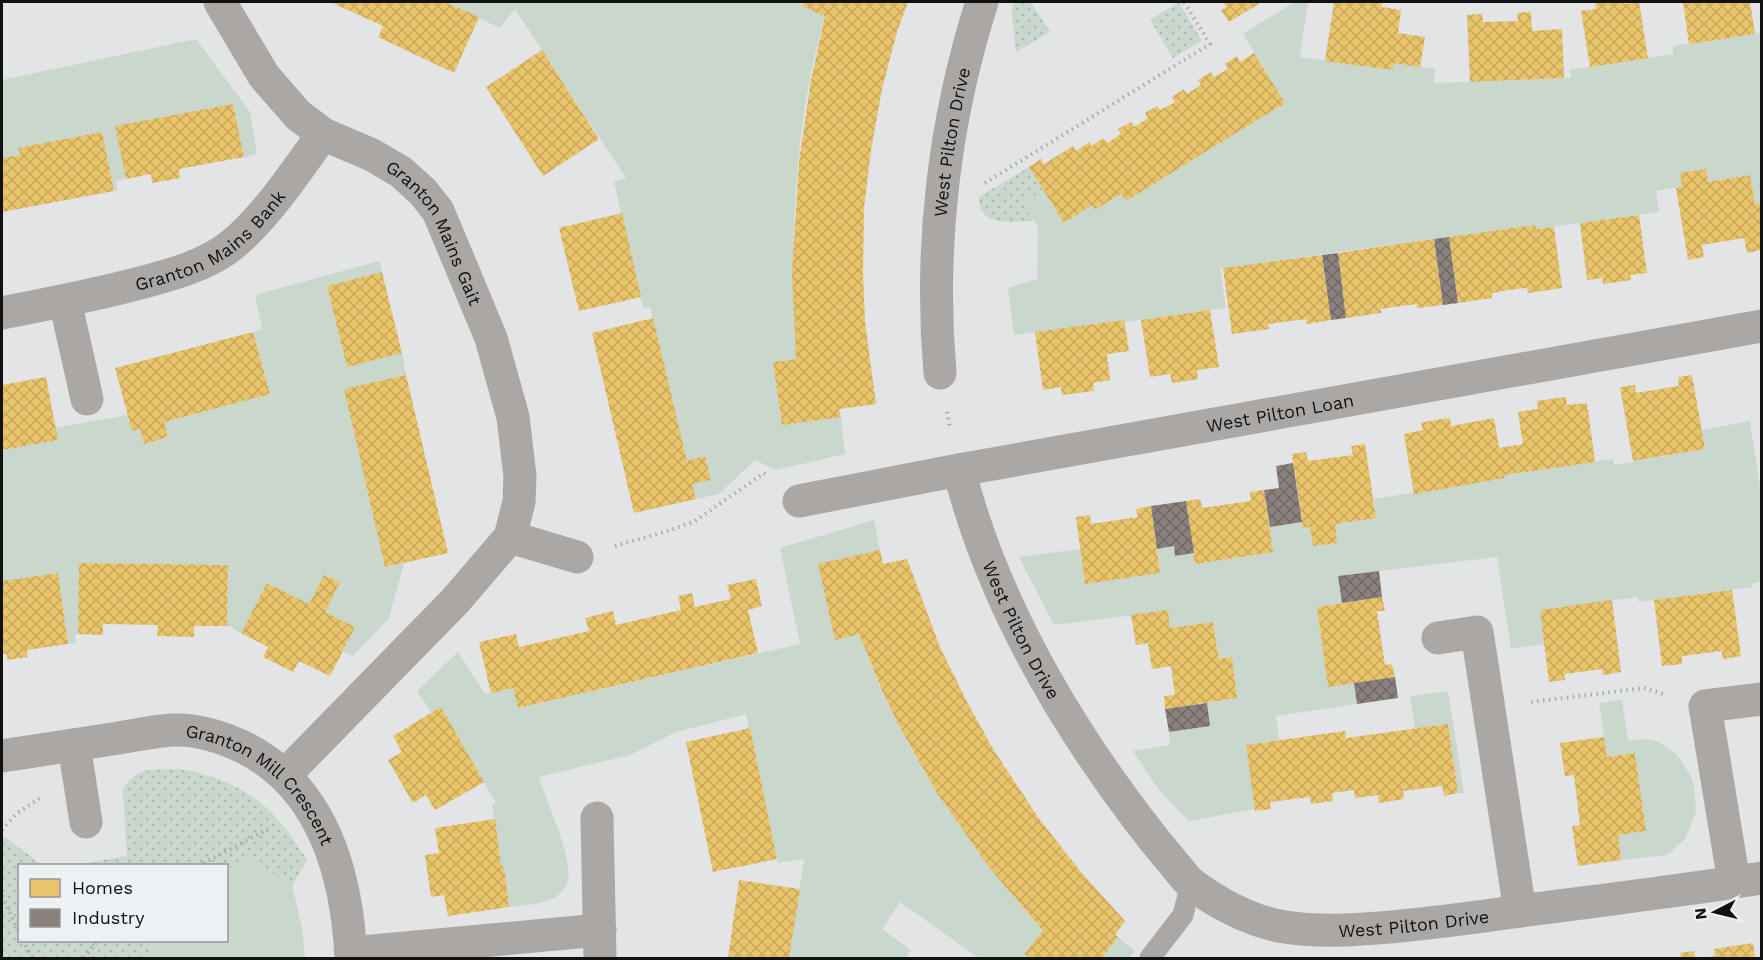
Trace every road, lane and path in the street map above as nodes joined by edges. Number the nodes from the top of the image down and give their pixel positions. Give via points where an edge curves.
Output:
1 (220, 2) edge
2 (982, 2) edge
3 (1184, 2) edge
4 (323, 134) junction
5 (940, 211) junction
6 (65, 301) junction
7 (2, 314) edge
8 (1761, 326) edge
9 (940, 373) joint
10 (87, 399) dead end
11 (958, 470) junction
12 (799, 501) joint
13 (510, 537) junction
14 (577, 557) joint
15 (1438, 638) dead end
16 (1761, 699) edge
17 (1706, 706) junction
18 (1489, 707) junction
19 (74, 745) junction
20 (2, 756) edge
21 (285, 775) junction
22 (311, 806) junction
23 (597, 818) dead end
24 (86, 822) dead end
25 (202, 864) edge
26 (1748, 880) edge
27 (1191, 884) junction
28 (2, 896) edge
29 (1520, 911) junction
30 (18, 930) edge
31 (24, 942) edge
32 (96, 942) edge
33 (600, 944) edge
34 (351, 956) edge
35 (32, 958) edge
36 (84, 958) edge
37 (1150, 958) edge

1 - 4 street, Granton Mains Gait via 274,89
2 - 5 street, West Pilton Drive via 960,84
3 - 5 path via 1210,44
4 - 6 street, Granton Mains Bank via 265,211 232,246 160,278
4 - 13 street, Granton Mains Gait via 401,172 438,211 491,338 513,417 520,476 519,502
5 - 9 street, West Pilton Drive
6 - 7 street, Granton Mains Bank
6 - 10 street
8 - 11 street, West Pilton Loan
9 - 11 path
11 - 12 street, West Pilton Loan
11 - 27 street, West Pilton Drive via 1000,590 1033,657 1073,728 1110,782
12 - 14 path via 764,473 695,520
13 - 14 street
13 - 21 street, Granton Mains Gait via 456,600
15 - 18 street via 1477,632
16 - 17 street
17 - 18 path via 1644,688
17 - 26 street, West Pilton Drive
18 - 29 street
19 - 20 street, Granton Mill Crescent
19 - 21 street, Granton Mill Crescent via 174,730 209,734 254,753
19 - 24 street
21 - 22 street, Granton Mill Crescent
22 - 25 path
22 - 34 street, Granton Mill Crescent via 337,865
23 - 33 street, Granton Mill Crescent
26 - 29 street, West Pilton Drive
27 - 29 street, West Pilton Drive via 1253,918 1313,931 1349,931
27 - 37 lane via 1183,915
28 - 30 path
31 - 35 path
32 - 36 path
33 - 34 street, Granton Mill Crescent

